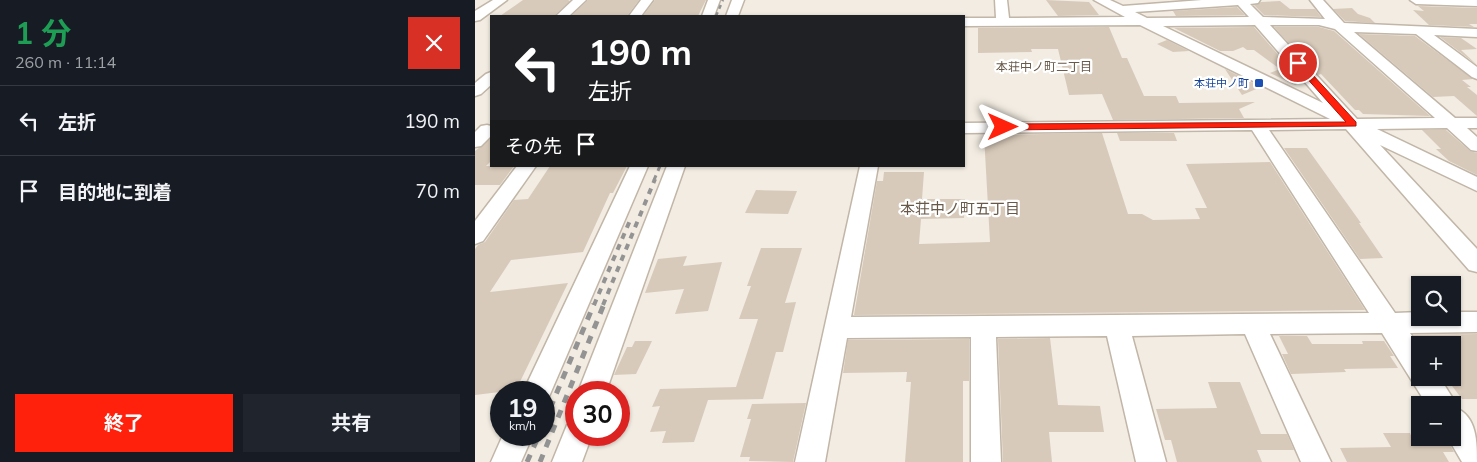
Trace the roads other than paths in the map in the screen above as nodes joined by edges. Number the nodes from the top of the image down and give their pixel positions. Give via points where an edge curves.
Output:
1 (501, 0) edge
2 (580, 0) edge
3 (647, 0) edge
4 (715, 0) edge
5 (738, 0) edge
6 (1001, 0) edge
7 (1100, 0) edge
8 (1240, 0) edge
9 (1258, 0) edge
10 (1316, 0) edge
11 (1416, 0) edge
12 (1452, 1) edge
13 (1178, 2) edge
14 (1477, 2) edge
15 (1202, 3) junction
16 (475, 6) edge
17 (489, 8) junction
18 (1119, 10) junction
19 (1469, 12) dead end
20 (563, 15) edge
21 (636, 15) edge
22 (708, 15) edge
23 (732, 15) edge
24 (1258, 20) junction
25 (1214, 21) junction
26 (965, 22) edge
27 (1003, 22) junction
28 (1144, 22) junction
29 (478, 23) edge
30 (1340, 26) junction
31 (1419, 30) junction
32 (1477, 33) edge
33 (1477, 74) edge
34 (490, 78) edge
35 (475, 91) edge
36 (1451, 123) junction
37 (1477, 123) edge
38 (1353, 124) junction
39 (1257, 125) junction
40 (965, 128) edge
41 (1477, 146) edge
42 (526, 167) edge
43 (639, 167) edge
44 (676, 167) edge
45 (869, 167) edge
46 (1477, 185) edge
47 (475, 236) edge
48 (1477, 264) edge
49 (1477, 322) edge
50 (1389, 323) junction
51 (1253, 324) junction
52 (1117, 326) junction
53 (983, 327) junction
54 (837, 328) junction
55 (1411, 356) edge
56 (542, 381) edge
57 (596, 381) edge
58 (1461, 433) edge
59 (513, 446) edge
60 (573, 446) edge
61 (1477, 458) edge
62 (506, 462) edge
63 (567, 462) edge
64 (810, 462) edge
65 (986, 462) edge
66 (1151, 462) edge
67 (1316, 462) edge

1 - 17 street
2 - 20 street
3 - 21 street
4 - 22 street
5 - 23 street
6 - 27 street
7 - 18 street
8 - 9 street
8 - 15 street
8 - 24 street
10 - 30 street
11 - 12 street
12 - 14 street
12 - 19 street
13 - 15 street
13 - 18 street
15 - 25 street
16 - 17 street
17 - 29 street
18 - 28 street
24 - 25 street
24 - 30 street via 1319,21
24 - 38 street
25 - 28 street
26 - 27 street
27 - 28 street
28 - 38 street
30 - 31 street
30 - 36 street
31 - 32 street
31 - 33 street
34 - 35 street
36 - 37 street
36 - 38 street
36 - 41 street
38 - 39 street
38 - 46 street
38 - 48 street
39 - 40 street
39 - 50 street
42 - 47 street
43 - 56 street
44 - 57 street
45 - 54 street
49 - 50 street
50 - 51 street
50 - 55 street
51 - 52 street
51 - 67 street
52 - 53 street
52 - 66 street
53 - 54 street
53 - 65 street
54 - 64 street
58 - 61 street
59 - 62 street
60 - 63 street

